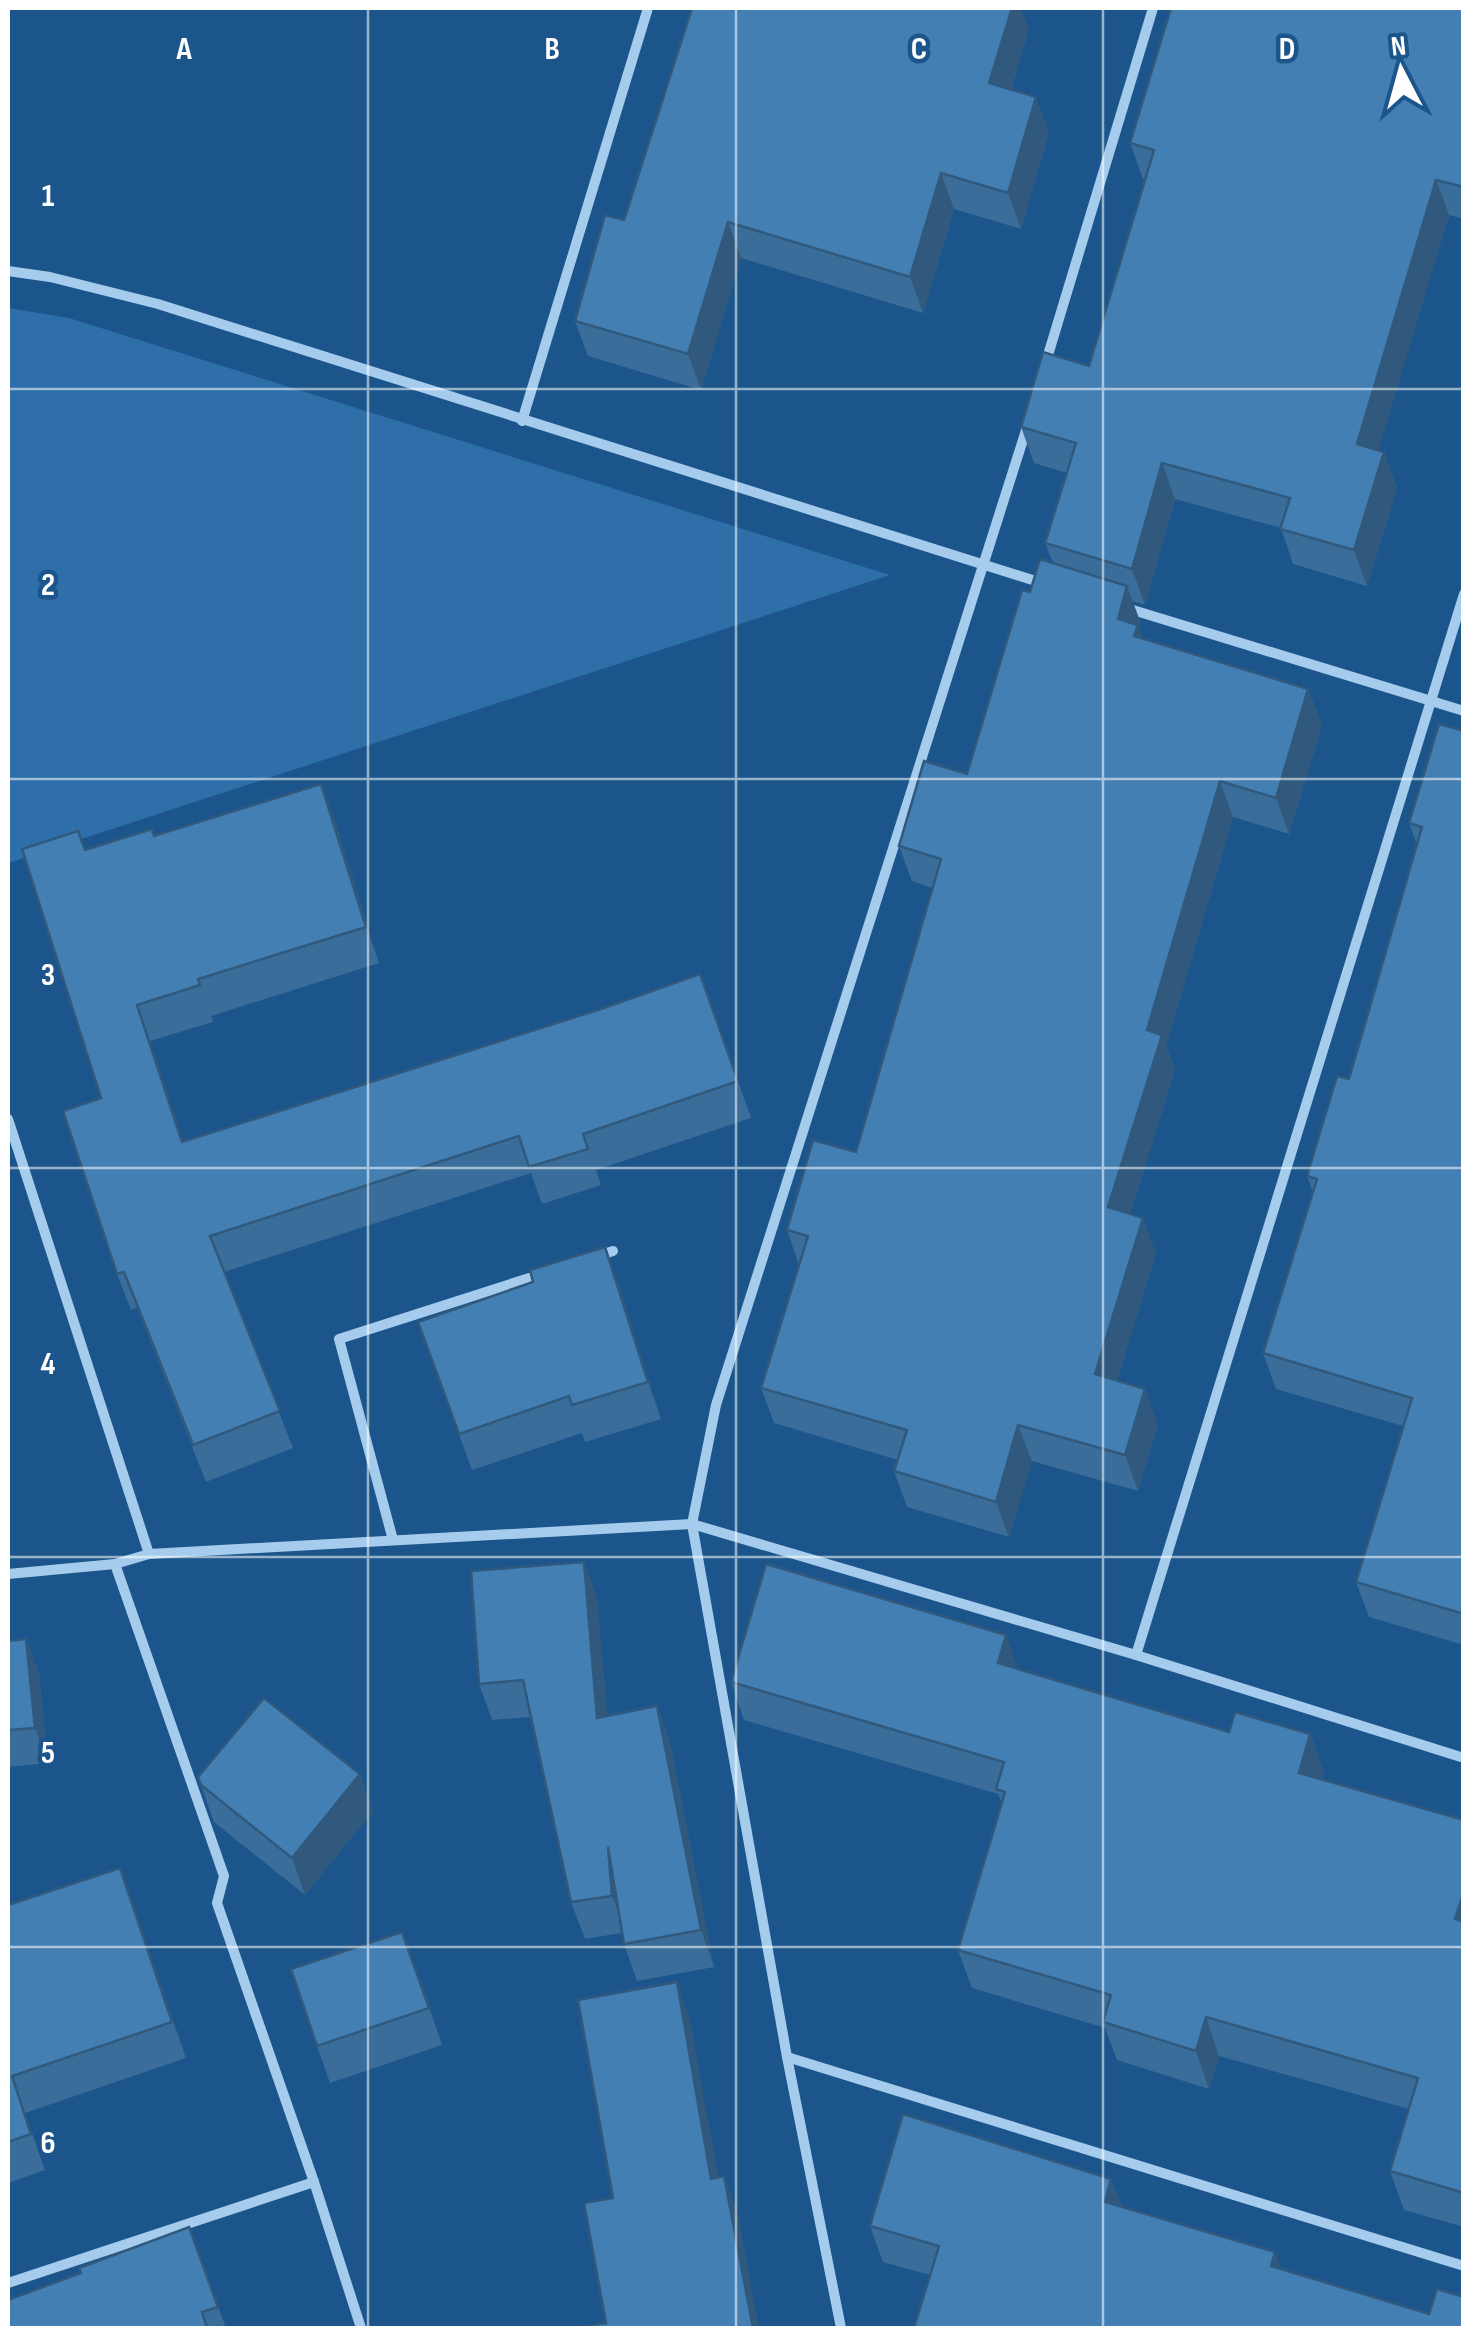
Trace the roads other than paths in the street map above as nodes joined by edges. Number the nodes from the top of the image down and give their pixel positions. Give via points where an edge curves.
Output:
1 (648, 8) edge
2 (1153, 8) edge
3 (8, 271) edge
4 (1041, 380) edge
5 (1030, 416) edge
6 (522, 421) junction
7 (985, 565) junction
8 (1059, 588) edge
9 (1464, 594) edge
10 (1115, 605) edge
11 (1430, 701) junction
12 (1464, 711) edge
13 (8, 1119) edge
14 (613, 1251) dead end
15 (576, 1263) edge
16 (558, 1269) edge
17 (692, 1524) junction
18 (393, 1540) junction
19 (150, 1554) junction
20 (116, 1564) junction
21 (8, 1574) edge
22 (1136, 1656) junction
23 (1464, 1758) edge
24 (787, 2057) junction
25 (314, 2182) junction
26 (1464, 2266) edge
27 (8, 2284) edge
28 (361, 2328) edge
29 (841, 2328) edge

1 - 6 street
2 - 4 street
3 - 6 street via 158,304
5 - 7 street
6 - 7 street
7 - 8 street
7 - 17 street via 716,1405
9 - 11 street
10 - 11 street
11 - 12 street
11 - 22 street
13 - 19 street
14 - 15 street
16 - 18 street via 339,1339
17 - 18 street
17 - 22 street
17 - 24 street
18 - 19 street
19 - 20 street
20 - 21 street
20 - 25 street via 224,1876 217,1903
22 - 23 street
24 - 26 street
24 - 29 street
25 - 27 street
25 - 28 street

